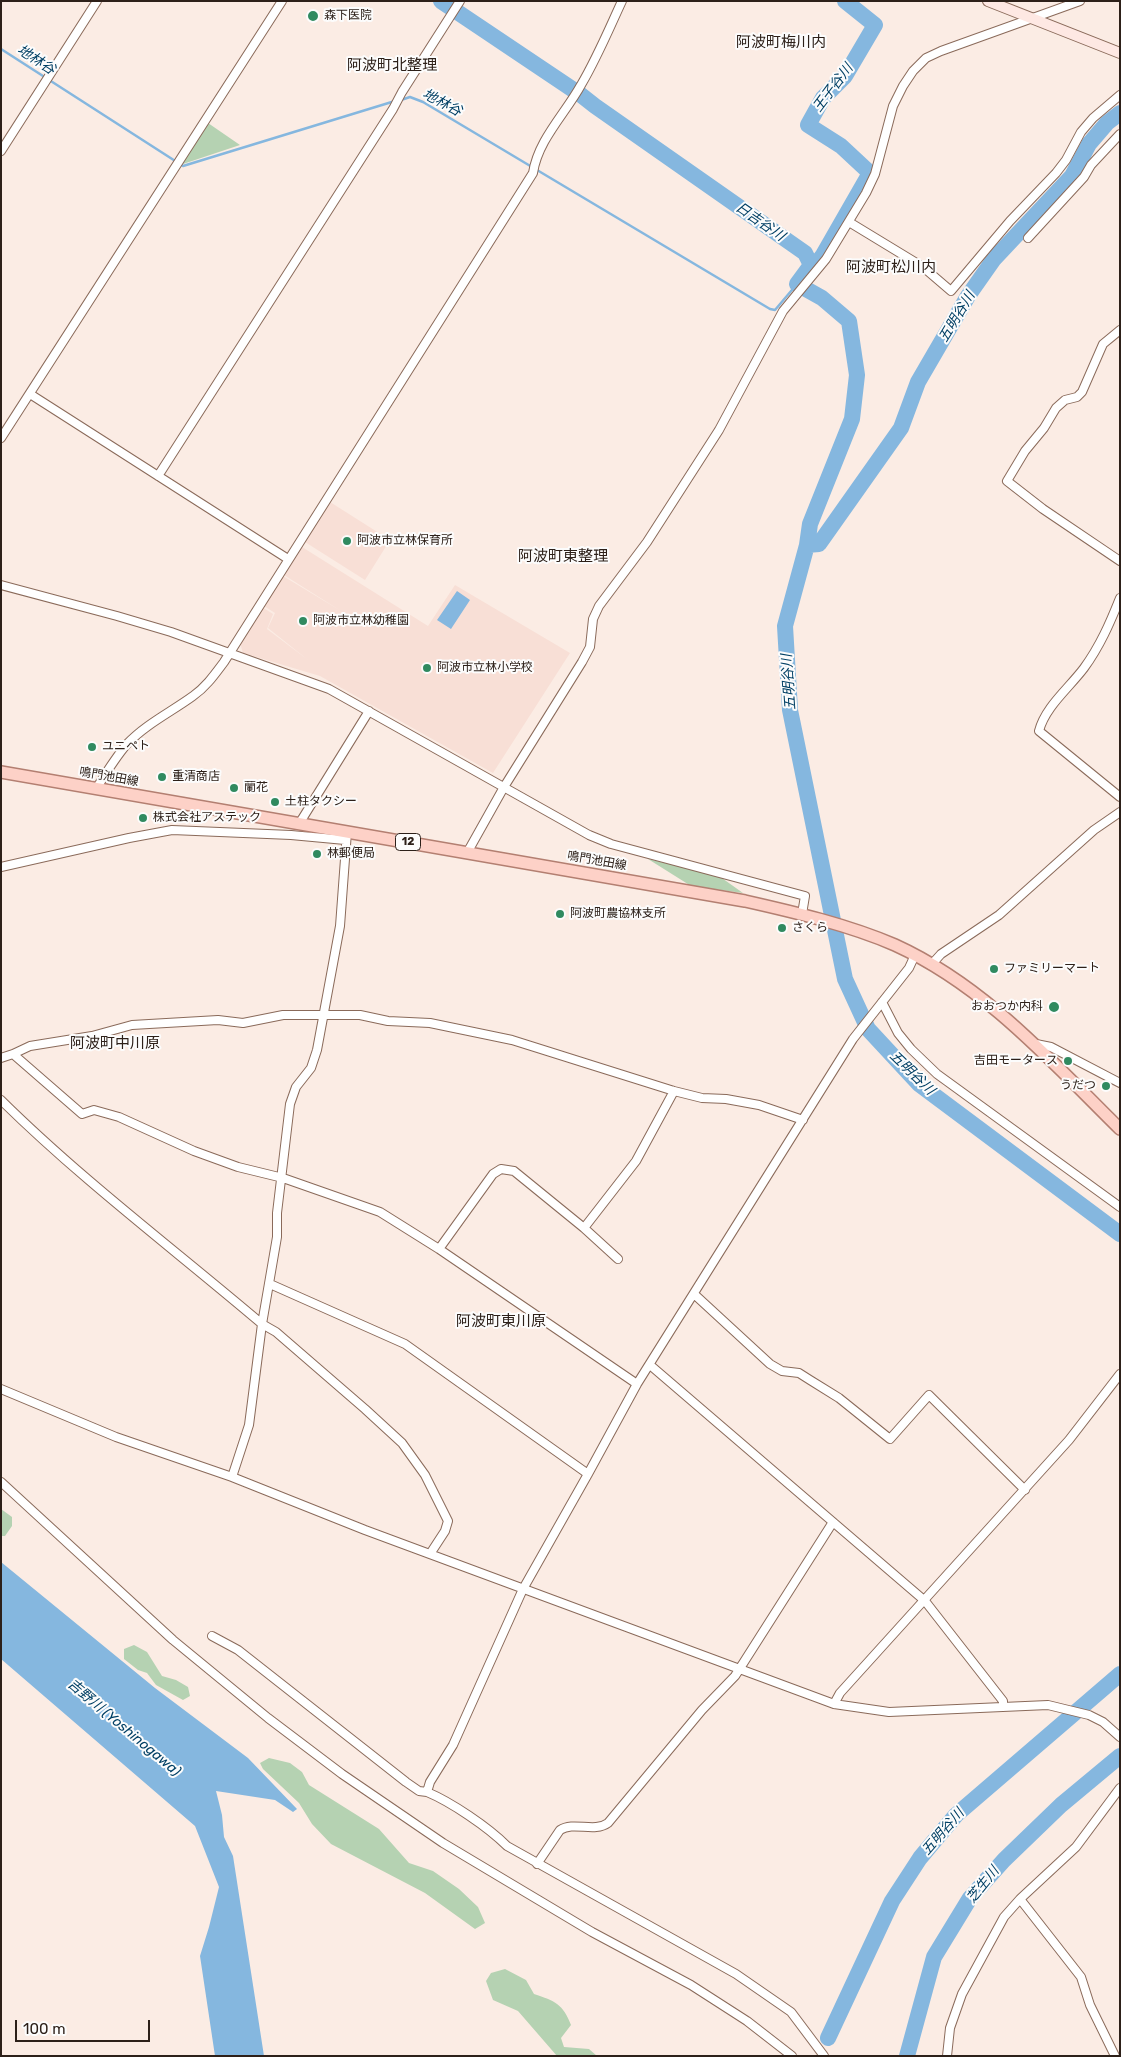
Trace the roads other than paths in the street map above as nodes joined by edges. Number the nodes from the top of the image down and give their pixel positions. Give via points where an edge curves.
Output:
1 (97, 1) edge
2 (282, 1) edge
3 (622, 1) edge
4 (988, 1) edge
5 (1080, 1) edge
6 (459, 3) edge
7 (1066, 3) edge
8 (1031, 18) junction
9 (1120, 53) edge
10 (1120, 95) edge
11 (1120, 134) edge
12 (1, 151) edge
13 (849, 222) junction
14 (1028, 238) dead end
15 (1120, 330) edge
16 (30, 394) junction
17 (1, 438) edge
18 (158, 476) junction
19 (288, 559) junction
20 (1120, 561) edge
21 (1, 585) edge
22 (1120, 598) edge
23 (229, 653) junction
24 (369, 710) junction
25 (1, 772) edge
26 (504, 788) junction
27 (96, 789) junction
28 (1120, 797) edge
29 (1120, 812) edge
30 (299, 824) junction
31 (346, 836) junction
32 (467, 853) junction
33 (1, 868) edge
34 (802, 914) junction
35 (915, 955) junction
36 (931, 965) junction
37 (880, 1004) junction
38 (323, 1016) junction
39 (1033, 1044) junction
40 (13, 1054) junction
41 (1, 1058) edge
42 (1120, 1083) edge
43 (674, 1091) junction
44 (1, 1100) edge
45 (803, 1120) junction
46 (1120, 1130) edge
47 (283, 1178) junction
48 (1120, 1208) edge
49 (584, 1228) junction
50 (439, 1248) junction
51 (618, 1259) dead end
52 (270, 1284) junction
53 (694, 1294) junction
54 (262, 1324) junction
55 (650, 1364) junction
56 (1120, 1374) edge
57 (638, 1384) junction
58 (1, 1388) edge
59 (588, 1474) junction
60 (232, 1477) junction
61 (1, 1482) edge
62 (1025, 1490) junction
63 (833, 1522) junction
64 (430, 1554) junction
65 (523, 1589) junction
66 (925, 1601) junction
67 (212, 1636) dead end
68 (740, 1669) junction
69 (834, 1704) junction
70 (1004, 1707) junction
71 (1119, 1736) edge
72 (1120, 1788) edge
73 (427, 1792) junction
74 (537, 1864) junction
75 (1020, 1899) junction
76 (1120, 2047) edge
77 (1113, 2055) edge
78 (792, 2056) edge
79 (824, 2056) edge
80 (947, 2056) edge

1 - 12 street
2 - 16 street
3 - 19 street via 580,87 541,148 534,168
4 - 8 street
5 - 7 street
6 - 18 street
7 - 8 street
8 - 9 street
8 - 13 street via 926,58 913,71 893,106 875,174
10 - 13 street via 1093,118 1056,173 951,291 923,267
11 - 14 street
13 - 26 street via 820,268 783,311 719,430 648,542 599,606 593,619 590,647
15 - 20 street via 1103,344 1082,392 1056,408 1007,481 1043,510
16 - 17 street
16 - 18 street
18 - 19 street
19 - 23 street
21 - 23 street via 117,616
22 - 28 street via 1102,640 1084,668 1042,719 1040,731
23 - 24 street via 329,689
23 - 27 street via 195,696 153,723 128,744
24 - 26 street
24 - 30 street
25 - 27 main road, 鳴門池田線 / 12
26 - 32 street
26 - 34 street via 611,844 805,896
27 - 30 main road, 鳴門池田線 / 12
29 - 36 street via 1094,830 999,916 941,954
30 - 31 main road, 鳴門池田線 / 12
31 - 32 main road, 鳴門池田線 / 12
31 - 33 street via 172,830
31 - 38 street via 340,926
32 - 34 main road, 鳴門池田線 / 12 via 745,901
34 - 35 main road, 鳴門池田線 / 12 via 893,944
35 - 36 main road, 鳴門池田線 / 12
35 - 37 street via 910,968
36 - 39 main road, 鳴門池田線 / 12 via 1005,1016
37 - 45 street
37 - 48 street via 898,1033 937,1074
38 - 40 street via 283,1015 243,1023 218,1020 132,1025 92,1036 30,1046
38 - 43 street via 360,1015 479,1032
38 - 47 street via 311,1068 296,1087 290,1104
39 - 42 street via 1051,1048
39 - 46 main road, 鳴門池田線 / 12
40 - 41 street
40 - 47 street via 82,1114 94,1110 194,1151
43 - 45 street via 759,1106
43 - 49 street via 636,1161
44 - 54 street via 104,1192
45 - 53 street
47 - 50 street via 380,1212
47 - 52 street
49 - 50 street via 514,1171 501,1169 492,1174
49 - 51 street
50 - 57 street
52 - 54 street
52 - 59 street via 405,1344
53 - 55 street
53 - 62 street via 770,1364 782,1371 799,1373 839,1398 890,1439 929,1395
54 - 60 street via 250,1425
54 - 64 street via 276,1332 365,1409 402,1443 414,1459 448,1521
55 - 57 street
55 - 63 street
56 - 62 street
57 - 59 street
58 - 60 street via 116,1437
59 - 65 street
60 - 64 street
61 - 78 street via 173,1640 342,1774 443,1843 592,1932 699,1990
62 - 66 street
63 - 66 street
63 - 68 street
64 - 65 street
65 - 68 street
65 - 73 street via 453,1745
66 - 69 street via 840,1693
66 - 70 street via 1003,1701
67 - 73 street via 238,1650 406,1782
68 - 69 street
68 - 74 street via 608,1823 602,1827 565,1827
69 - 70 street via 889,1712
70 - 71 street via 1048,1705 1089,1715
72 - 75 street via 1076,1848
73 - 74 street via 440,1797 506,1846
74 - 79 street via 759,1989 796,2016
75 - 77 street via 1081,1977
75 - 80 street via 1004,1917 962,1994 950,2028
76 - 77 street

